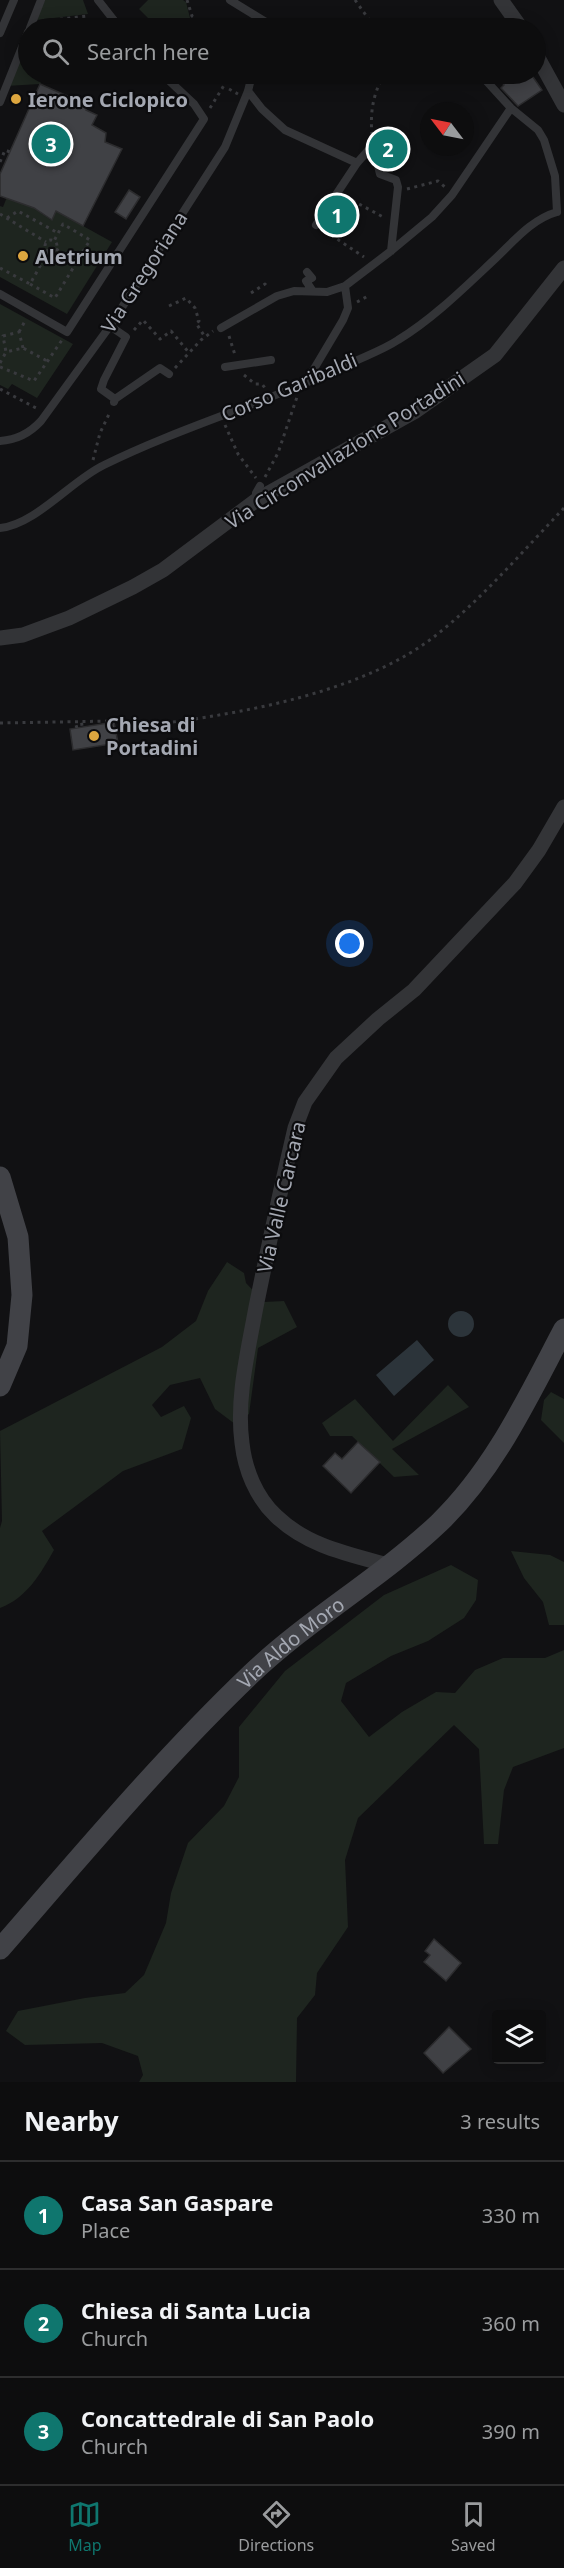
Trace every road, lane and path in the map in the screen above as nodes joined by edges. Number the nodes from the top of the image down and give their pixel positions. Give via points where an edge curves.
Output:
1 (14, 0) edge
2 (41, 0) edge
3 (98, 0) edge
4 (187, 0) edge
5 (230, 0) edge
6 (355, 0) edge
7 (501, 0) edge
8 (87, 16) dead end
9 (34, 18) edge
10 (78, 18) edge
11 (112, 18) edge
12 (195, 18) edge
13 (258, 18) edge
14 (368, 18) edge
15 (514, 18) edge
16 (2, 19) edge
17 (0, 33) edge
18 (18, 58) edge
19 (546, 72) edge
20 (173, 84) edge
21 (225, 84) edge
22 (250, 84) edge
23 (378, 84) edge
24 (489, 84) edge
25 (248, 91) junction
26 (0, 102) edge
27 (564, 105) edge
28 (511, 108) junction
29 (204, 119) junction
30 (373, 146) junction
31 (10, 152) dead end
32 (0, 162) edge
33 (357, 163) junction
34 (399, 188) junction
35 (450, 192) dead end
36 (341, 194) dead end
37 (0, 214) edge
38 (560, 214) edge
39 (7, 218) junction
40 (391, 220) dead end
41 (318, 226) joint
42 (58, 233) junction
43 (54, 241) junction
44 (46, 242) junction
45 (56, 249) junction
46 (391, 251) junction
47 (48, 252) junction
48 (364, 257) dead end
49 (77, 261) junction
50 (0, 268) edge
51 (564, 268) edge
52 (307, 272) dead end
53 (30, 284) junction
54 (266, 285) dead end
55 (345, 286) junction
56 (312, 290) junction
57 (251, 293) dead end
58 (0, 294) edge
59 (169, 306) dead end
60 (110, 326) junction
61 (221, 328) joint
62 (132, 334) dead end
63 (1, 335) edge
64 (229, 335) dead end
65 (205, 337) junction
66 (23, 348) junction
67 (6, 352) junction
68 (190, 354) junction
69 (235, 354) dead end
70 (271, 360) dead end
71 (0, 365) edge
72 (225, 368) dead end
73 (241, 370) dead end
74 (169, 374) joint
75 (262, 384) dead end
76 (302, 387) junction
77 (0, 389) edge
78 (114, 400) junction
79 (45, 401) dead end
80 (223, 420) dead end
81 (0, 441) edge
82 (93, 463) dead end
83 (269, 468) dead end
84 (259, 488) junction
85 (564, 508) edge
86 (0, 528) edge
87 (0, 638) edge
88 (83, 721) junction
89 (114, 721) dead end
90 (173, 722) dead end
91 (0, 723) edge
92 (77, 728) dead end
93 (564, 807) edge
94 (0, 1177) edge
95 (564, 1329) edge
96 (0, 1386) edge
97 (388, 1565) junction
98 (0, 1949) edge

1 - 16 lane
2 - 9 lane
3 - 11 lane
4 - 12 path
5 - 13 lane
6 - 14 path
7 - 15 street
8 - 10 path
16 - 17 lane
18 - 26 lane
19 - 27 street
20 - 29 lane
21 - 29 path
22 - 25 lane, Via Gregoriana
23 - 30 path via 372,105
24 - 28 lane
25 - 33 lane via 285,130
25 - 60 lane, Via Gregoriana via 225,147
28 - 38 lane via 538,130 544,140 555,176
28 - 46 lane via 452,195
29 - 58 lane via 67,332
30 - 33 lane
30 - 34 lane via 379,171 396,180
31 - 32 path via 5,150
33 - 41 lane
34 - 35 path via 438,181
34 - 46 lane
36 - 40 path
37 - 39 path
38 - 76 lane, Corso Garibaldi via 544,215 456,295 398,340
39 - 42 path via 18,211
39 - 44 path
41 - 48 path
42 - 43 path
42 - 49 path via 63,224 90,240
43 - 44 path
43 - 45 path
44 - 47 path
45 - 47 path
45 - 49 path
46 - 55 lane
47 - 53 path
49 - 53 path via 55,298
50 - 53 path
51 - 84 street, Via Circonvallazione Portadini via 507,342 486,362 414,412
52 - 56 lane via 312,278 306,281
54 - 57 path
55 - 56 lane via 327,292
55 - 76 lane via 346,314
56 - 61 lane via 276,296
59 - 65 path via 186,297 197,311 196,323
60 - 78 lane via 126,337 101,389
60 - 81 lane, Via Gregoriana via 32,431
61 - 65 path
62 - 68 path via 143,320 160,339 171,331
63 - 66 path via 19,332
63 - 67 path
64 - 69 path
65 - 68 path
66 - 67 path
66 - 71 path via 49,362 37,379
67 - 71 path
68 - 74 path
70 - 72 lane
73 - 75 path via 249,381
74 - 78 lane via 160,368
76 - 83 path
76 - 86 lane, Corso Garibaldi via 154,440 92,470 38,512
77 - 79 path via 39,410
78 - 82 path
80 - 84 path
84 - 87 street, Via Circonvallazione Portadini via 163,570 69,618 23,635
85 - 90 path via 434,637 398,659 327,689 264,708
88 - 89 path
88 - 91 path
88 - 92 path
93 - 97 street, Via Valle Carcara via 515,883 414,990 353,1042 320,1078 305,1102 287,1160 248,1350 241,1442 246,1466 253,1486 275,1515 300,1535 332,1550
94 - 96 main road via 18,1237 22,1294 17,1346
95 - 97 main road, Via Aldo Moro via 513,1426 480,1477 439,1523
97 - 98 main road, Via Aldo Moro via 251,1674

